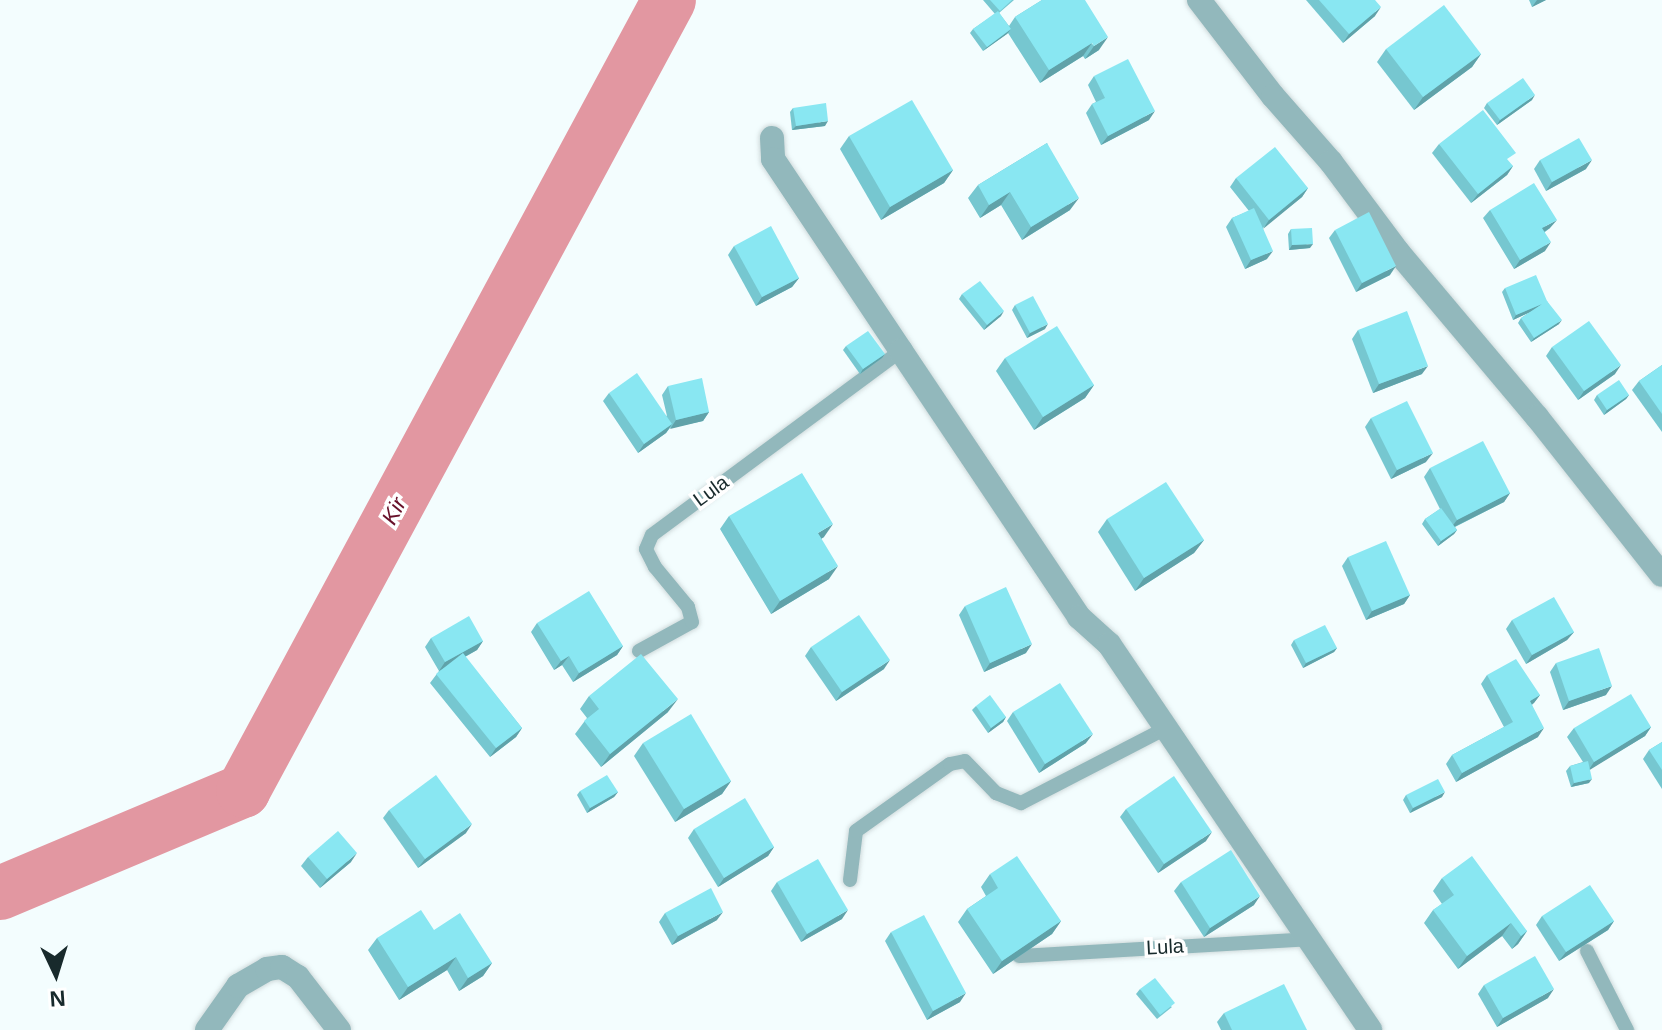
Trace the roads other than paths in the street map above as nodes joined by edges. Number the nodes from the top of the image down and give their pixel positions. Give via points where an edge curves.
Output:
1 (1199, 0) edge
2 (772, 138) dead end
3 (901, 351) junction
4 (1662, 575) edge
5 (639, 651) edge
6 (1166, 728) junction
7 (850, 880) dead end
8 (1310, 939) junction
9 (1587, 951) edge
10 (1019, 956) edge
11 (207, 1030) edge
12 (339, 1030) edge
13 (1370, 1030) edge
14 (1627, 1030) edge

1 - 4 street
2 - 3 street via 773,159
3 - 5 lane, Lula via 652,535 646,549 688,607 692,622
3 - 6 street via 1079,617 1109,644
6 - 7 lane via 1021,803 996,793 965,761 950,764 856,831
6 - 8 street
8 - 10 lane, Lula
8 - 13 street
9 - 14 lane
11 - 12 street via 238,986 267,969 282,967 298,977

